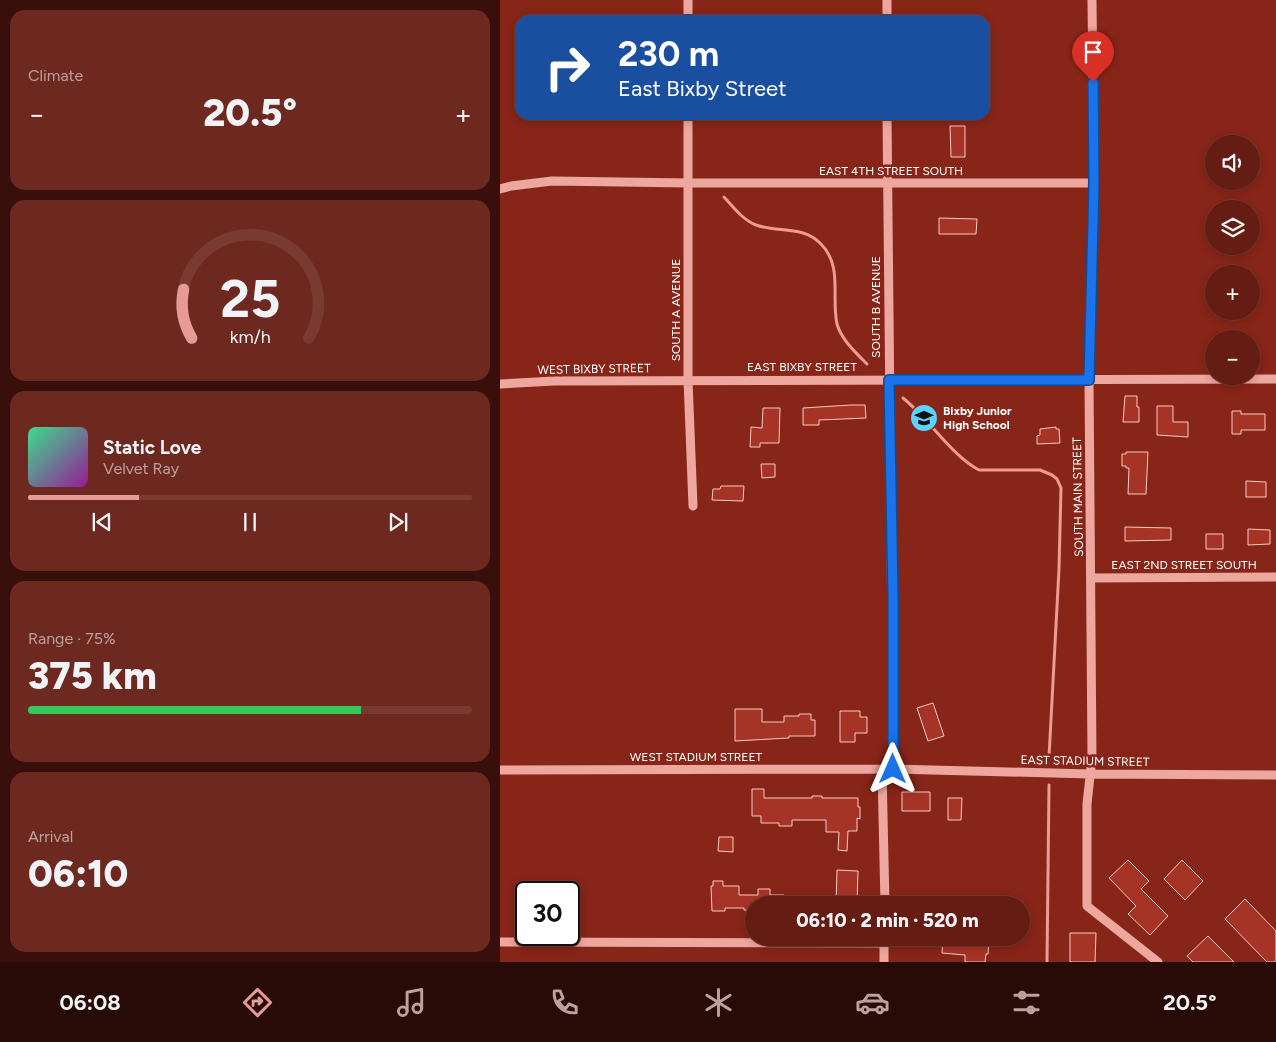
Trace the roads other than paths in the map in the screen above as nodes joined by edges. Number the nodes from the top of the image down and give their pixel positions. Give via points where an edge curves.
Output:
1 (688, 0) edge
2 (887, 0) edge
3 (1092, 0) edge
4 (688, 15) edge
5 (887, 15) edge
6 (688, 120) edge
7 (887, 120) edge
8 (1094, 182) junction
9 (689, 183) junction
10 (888, 183) junction
11 (500, 189) edge
12 (1276, 379) edge
13 (688, 380) junction
14 (889, 380) junction
15 (1089, 380) junction
16 (500, 384) edge
17 (693, 506) dead end
18 (1276, 577) edge
19 (1092, 578) junction
20 (893, 769) junction
21 (500, 770) edge
22 (882, 770) junction
23 (1090, 774) junction
24 (1276, 775) edge
25 (885, 896) edge
26 (500, 942) edge
27 (745, 942) edge
28 (884, 946) edge
29 (1158, 961) edge
30 (884, 962) edge

1 - 4 street
2 - 5 street
3 - 8 street, SOUTH MAIN STREET
6 - 9 street, SOUTH A AVENUE
7 - 10 street, SOUTH B AVENUE
8 - 10 street, EAST 4TH STREET SOUTH
8 - 15 street, SOUTH MAIN STREET
9 - 10 street, EAST 4TH STREET SOUTH
9 - 11 street, EAST 4TH STREET SOUTH via 552,181
9 - 13 street, SOUTH A AVENUE
10 - 14 street, SOUTH B AVENUE
12 - 15 street, EAST BIXBY STREET
13 - 14 street, EAST BIXBY STREET
13 - 16 street, WEST BIXBY STREET
13 - 17 street, SOUTH A AVENUE
14 - 15 street, EAST BIXBY STREET
14 - 20 street, SOUTH B AVENUE
15 - 19 street, SOUTH MAIN STREET
18 - 19 street, EAST 2ND STREET SOUTH
19 - 23 street, SOUTH MAIN STREET
20 - 22 street, WEST STADIUM STREET
20 - 23 street, EAST STADIUM STREET
21 - 22 street, WEST STADIUM STREET
22 - 25 street
23 - 24 street, EAST STADIUM STREET
23 - 29 street, SOUTH MAIN STREET via 1087,906
26 - 27 street
28 - 30 street

